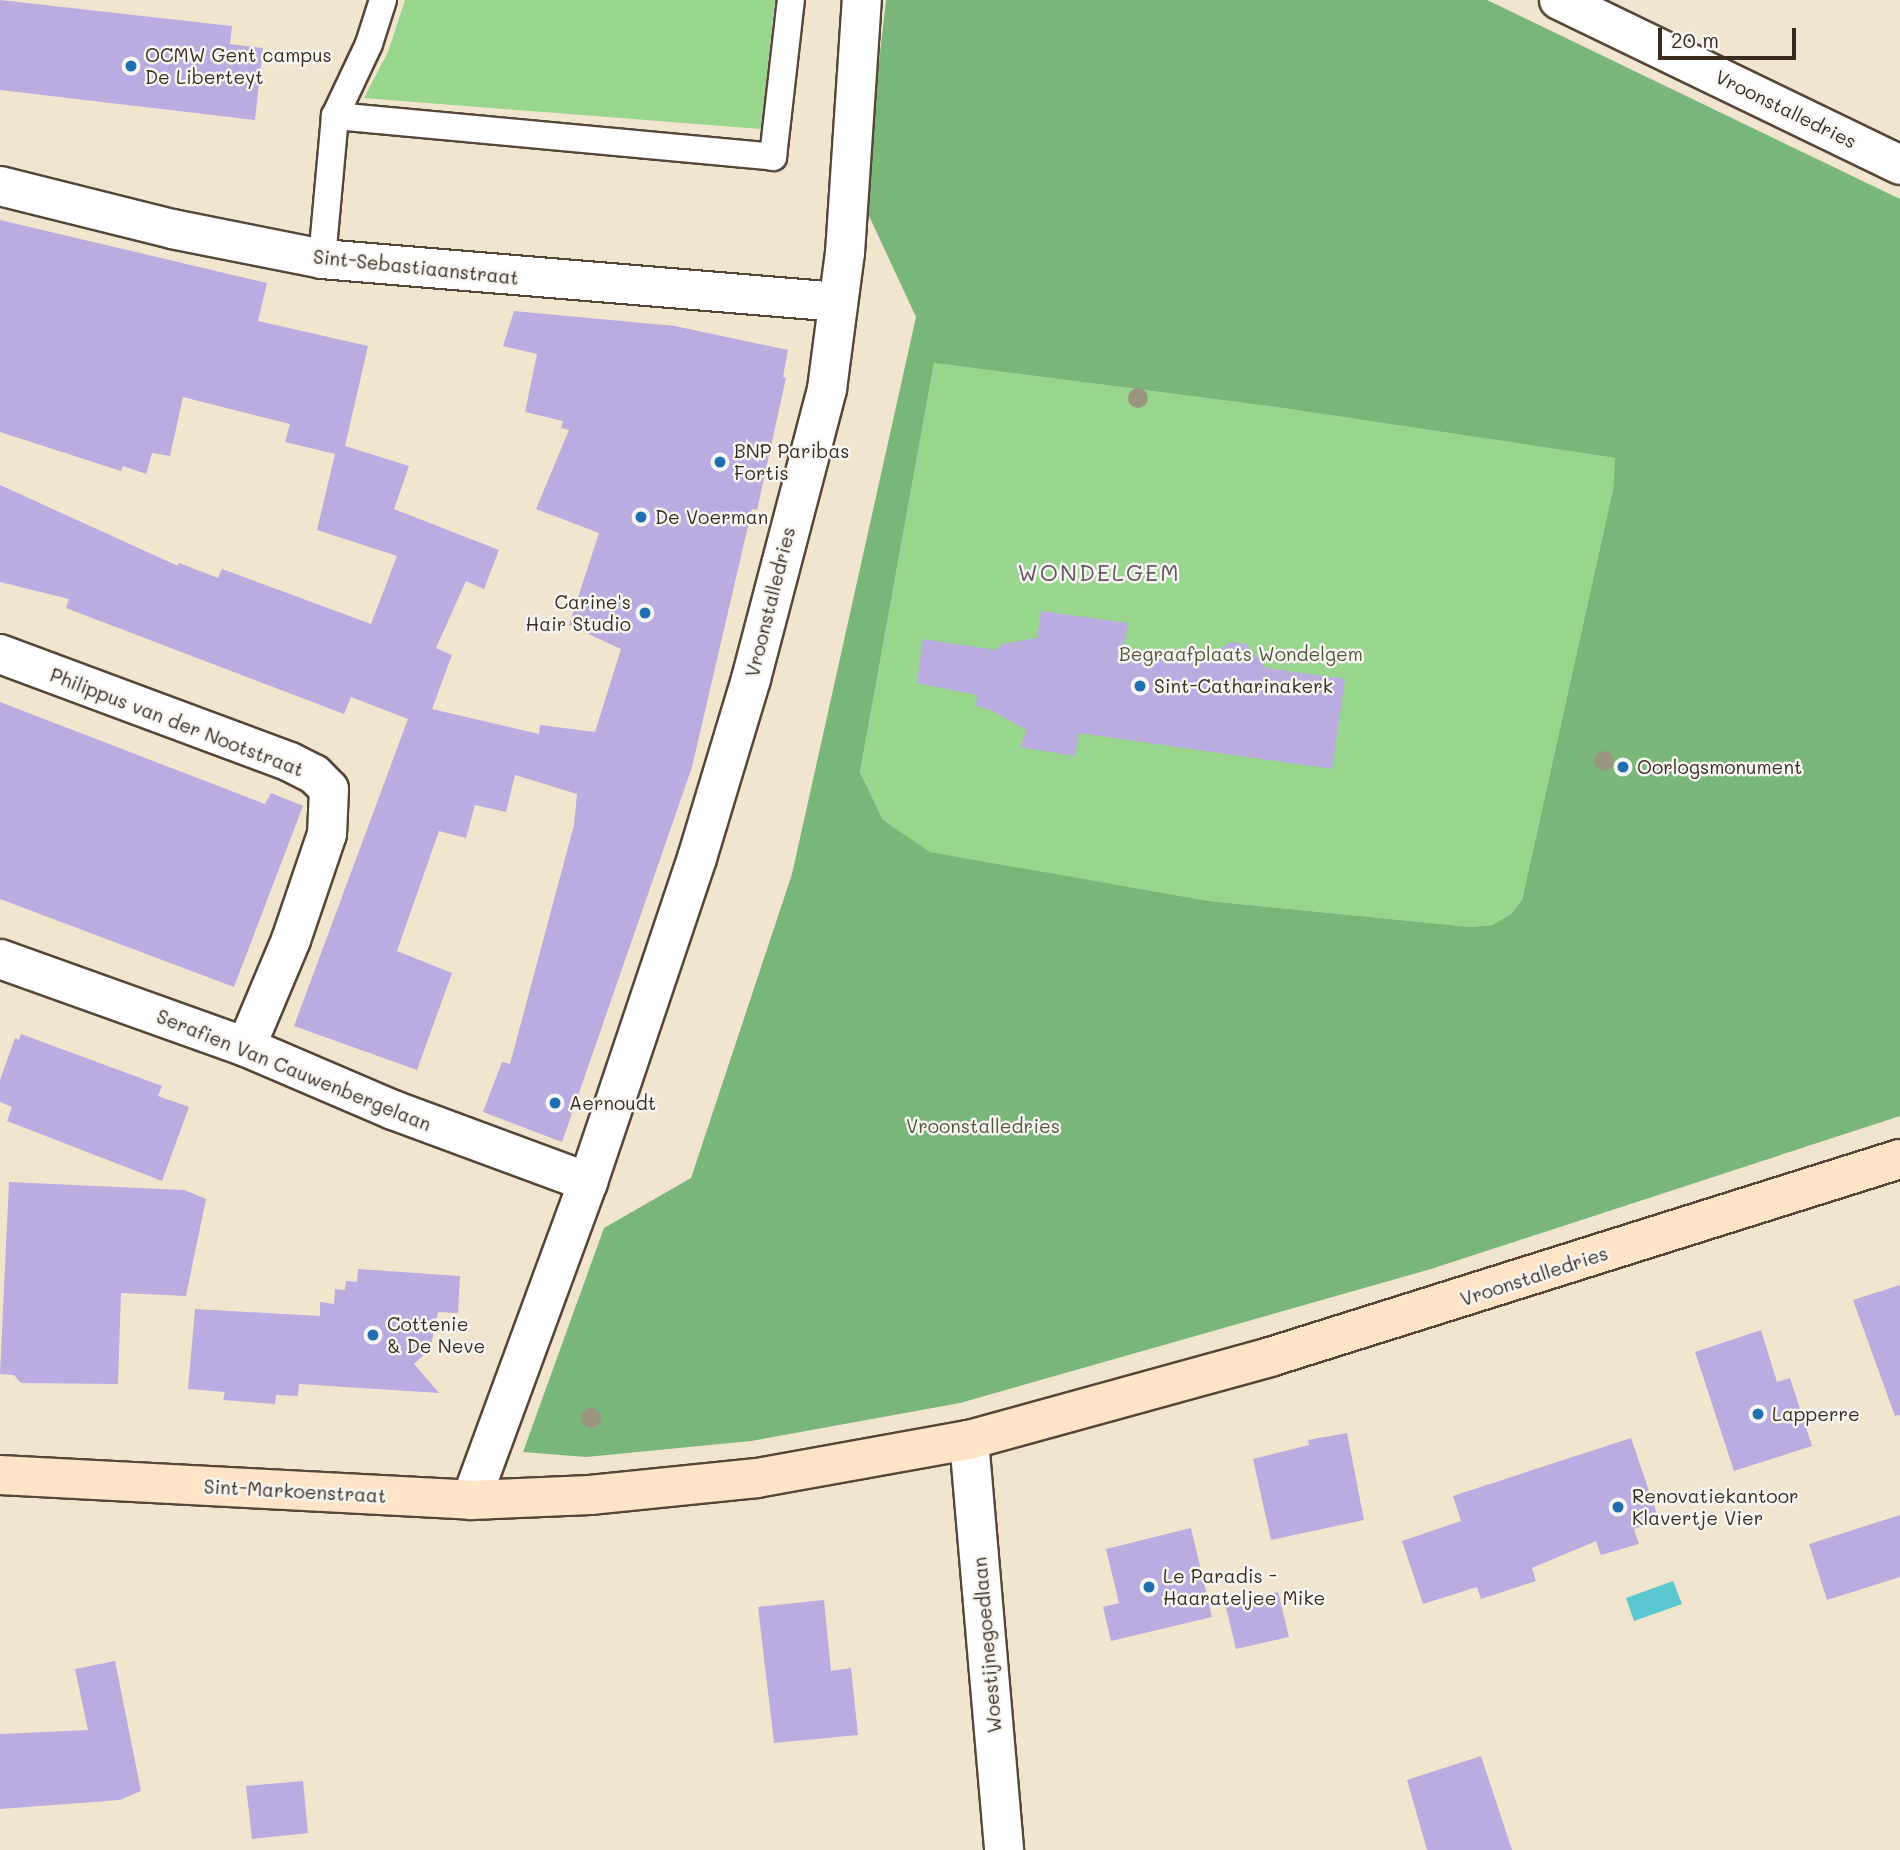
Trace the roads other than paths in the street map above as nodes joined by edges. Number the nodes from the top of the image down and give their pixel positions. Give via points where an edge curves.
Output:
1 (383, 0) edge
2 (791, 0) edge
3 (862, 0) edge
4 (1559, 0) edge
5 (335, 117) junction
6 (1900, 164) edge
7 (0, 186) edge
8 (322, 259) junction
9 (838, 302) junction
10 (0, 654) edge
11 (0, 959) edge
12 (246, 1047) junction
13 (1900, 1158) edge
14 (588, 1182) junction
15 (969, 1440) junction
16 (0, 1475) edge
17 (590, 1495) joint
18 (471, 1500) junction
19 (1004, 1850) edge

1 - 5 lane via 369,44
2 - 5 lane via 773,157
3 - 9 street, Vroonstalledries
4 - 6 street, Vroonstalledries
5 - 8 lane
7 - 8 street, Sint-Sebastiaanstraat via 172,229
8 - 9 street, Sint-Sebastiaanstraat
9 - 14 street, Vroonstalledries via 827,389 751,679 697,858
10 - 12 street, Philippus van der Nootstraat via 290,762 314,774 329,789 327,834 291,940
11 - 12 street, Serafien Van Cauwenbergelaan
12 - 14 street, Serafien Van Cauwenbergelaan via 393,1110
13 - 15 street, Vroonstalledries via 1310,1345
14 - 18 street, Vroonstalledries
15 - 17 street, Vroonstalledries via 757,1478
15 - 19 street, Woestijnegoedlaan
16 - 18 street, Sint-Markoenstraat
17 - 18 street, Sint-Markoenstraat

